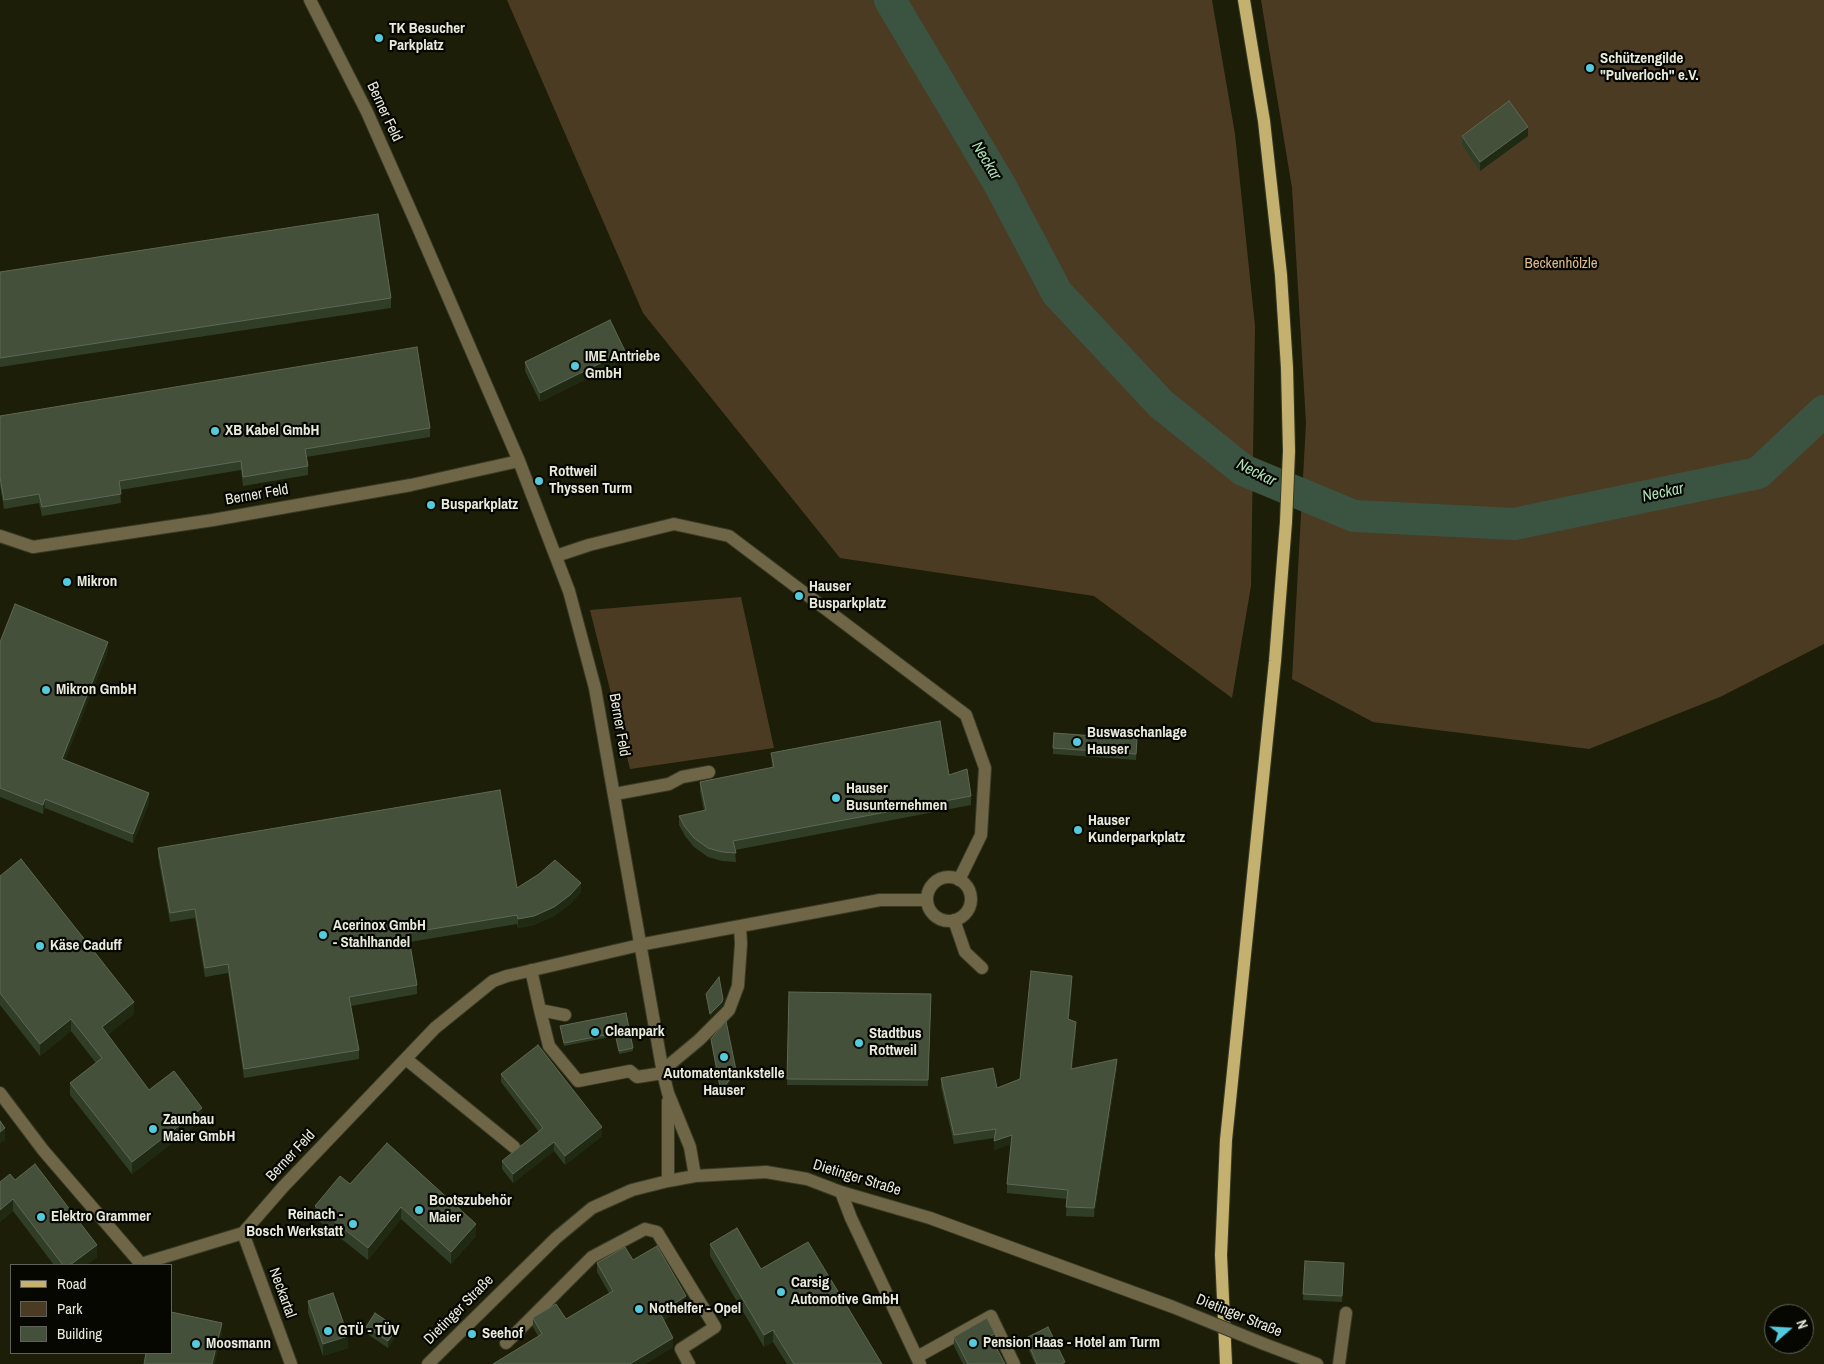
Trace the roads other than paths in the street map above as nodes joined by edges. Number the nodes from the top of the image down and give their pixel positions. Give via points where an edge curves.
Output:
1 (310, 0) edge
2 (1244, 0) edge
3 (519, 461) junction
4 (0, 536) edge
5 (556, 556) junction
6 (709, 772) dead end
7 (615, 794) junction
8 (959, 880) junction
9 (927, 900) junction
10 (954, 920) junction
11 (740, 927) junction
12 (640, 945) junction
13 (982, 968) dead end
14 (531, 970) junction
15 (540, 1010) junction
16 (565, 1015) dead end
17 (406, 1058) junction
18 (663, 1072) junction
19 (0, 1093) edge
20 (668, 1093) junction
21 (514, 1147) dead end
22 (695, 1176) junction
23 (668, 1180) junction
24 (841, 1192) junction
25 (243, 1233) junction
26 (1346, 1313) dead end
27 (506, 1344) dead end
28 (919, 1361) edge
29 (684, 1362) edge
30 (291, 1364) edge
31 (428, 1364) edge
32 (1014, 1364) edge
33 (1226, 1364) edge
34 (1317, 1364) edge
35 (1339, 1364) edge

1 - 3 street, Berner Feld via 367,112
2 - 33 main road via 1273,195 1281,275 1288,451 1275,661 1226,1140 1221,1255
3 - 4 street, Berner Feld via 411,486 33,547
3 - 5 street, Berner Feld
5 - 7 street, Berner Feld via 596,688
5 - 8 street via 674,524 729,536 966,715 985,768 981,835
6 - 7 street via 682,777 670,784
7 - 12 street, Berner Feld
8 - 9 street via 953,877 940,879 930,887
8 - 10 street via 969,890 970,905 961,917
9 - 10 street via 936,916
9 - 11 street, Berner Feld via 880,900
10 - 13 street via 966,952
11 - 12 street, Berner Feld
11 - 18 street via 742,944 738,986 728,1010
12 - 14 street, Berner Feld
12 - 18 street, Berner Feld
14 - 15 street
14 - 17 street, Berner Feld via 493,981 447,1017
15 - 16 street
15 - 18 street via 549,1046 578,1081 630,1071 637,1076
17 - 21 street
17 - 25 street, Berner Feld
18 - 20 street, Berner Feld
19 - 25 street via 43,1150 142,1264
20 - 22 street, Berner Feld via 690,1146
20 - 23 street, Berner Feld
22 - 23 street, Dietinger Straße
22 - 24 street, Dietinger Straße via 766,1172 807,1179
23 - 31 street, Dietinger Straße via 632,1190 592,1208 556,1238
24 - 28 street via 850,1218
24 - 34 street, Dietinger Straße, bridge via 930,1218 1174,1307
25 - 30 street, Neckartal
26 - 35 street
27 - 29 street via 592,1258 645,1229 657,1232 715,1327 681,1349
28 - 32 street via 991,1316

